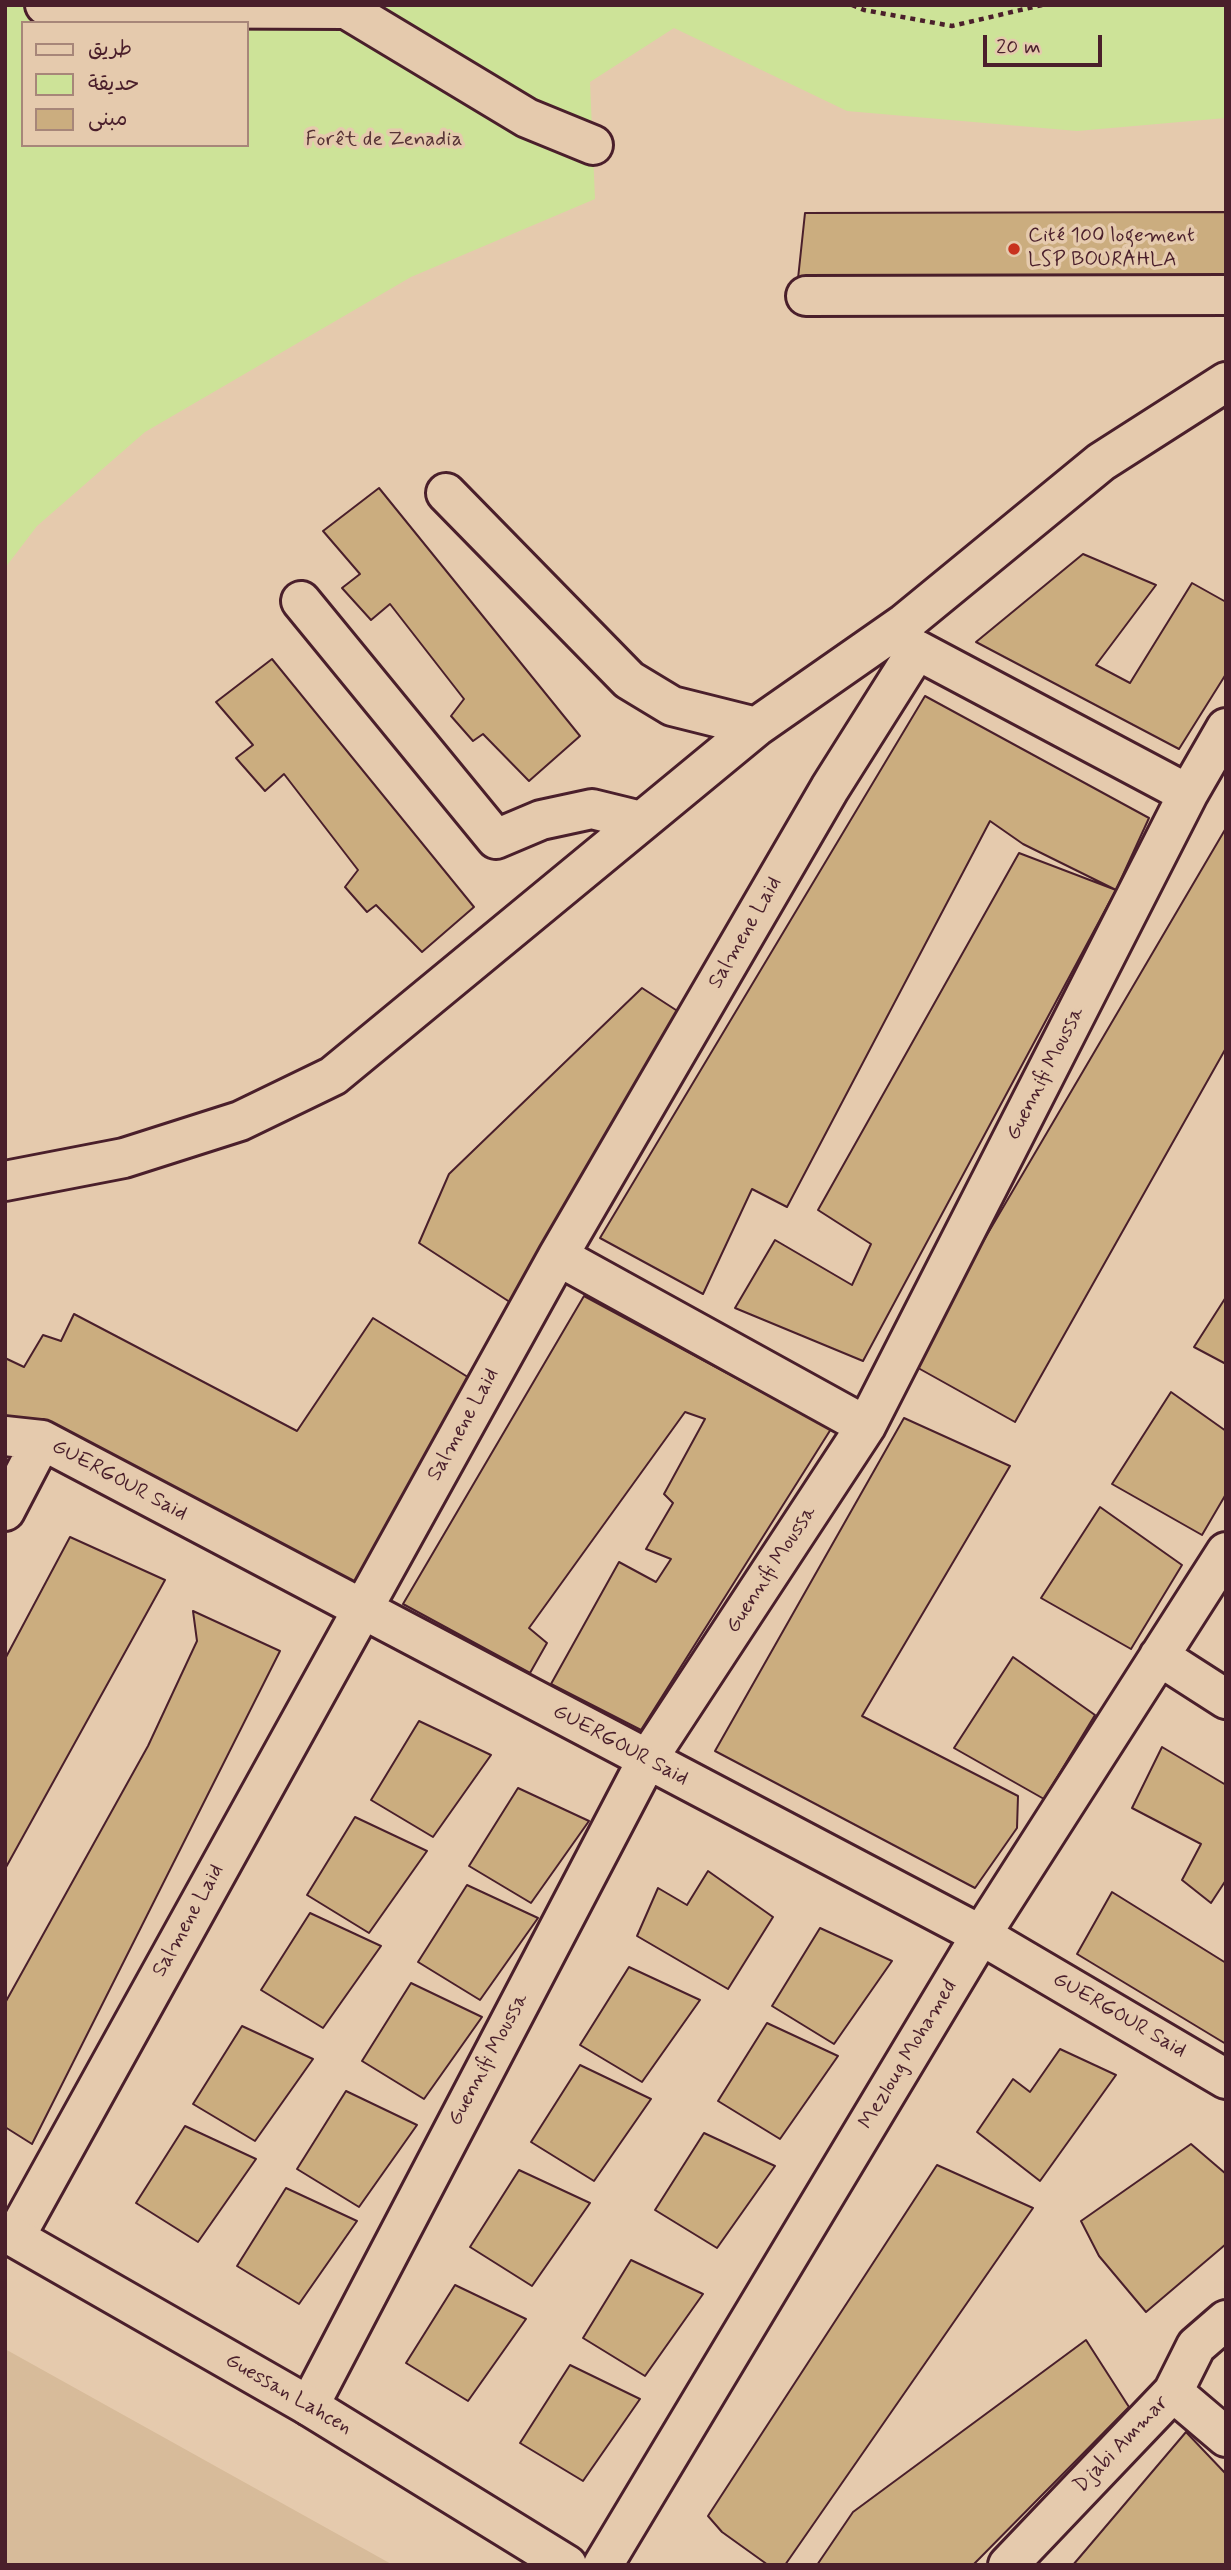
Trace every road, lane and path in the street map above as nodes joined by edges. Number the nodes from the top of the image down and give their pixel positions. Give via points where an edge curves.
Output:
1 (44, 5) edge
2 (852, 5) edge
3 (1042, 5) edge
4 (593, 145) dead end
5 (1226, 295) edge
6 (806, 296) dead end
7 (1226, 382) edge
8 (446, 494) dead end
9 (301, 601) dead end
10 (911, 637) junction
11 (756, 727) junction
12 (1226, 728) edge
13 (1188, 794) junction
14 (640, 821) junction
15 (5, 1181) edge
16 (558, 1256) junction
17 (866, 1426) junction
18 (24, 1438) edge
19 (5, 1511) edge
20 (1226, 1552) edge
21 (362, 1608) junction
22 (1159, 1656) junction
23 (1226, 1699) edge
24 (647, 1760) junction
25 (981, 1936) junction
26 (1226, 2079) edge
27 (10, 2235) edge
28 (1226, 2320) edge
29 (1173, 2392) junction
30 (309, 2406) junction
31 (1226, 2437) edge
32 (567, 2565) edge
33 (603, 2565) edge
34 (1008, 2565) edge

1 - 4 street via 346,9 527,118
2 - 3 path via 952,26
5 - 6 street
7 - 10 street via 1101,462
8 - 11 street via 629,680 672,706
9 - 14 street via 496,839 541,820 592,809
10 - 11 street
10 - 13 street
10 - 16 street, Salmene Laid via 830,788
11 - 14 street
12 - 13 street, Guennifi Moussa
13 - 17 street, Guennifi Moussa
14 - 15 street via 333,1076 240,1121 124,1158
16 - 17 street
16 - 21 street, Salmene Laid
17 - 24 street, Guennifi Moussa
18 - 19 street
18 - 21 street, GUERGOUR Said
20 - 22 street, Mezloug Mohamed
21 - 24 street, GUERGOUR Said
21 - 27 street, Salmene Laid
22 - 23 street
22 - 25 street, Mezloug Mohamed
24 - 25 street, GUERGOUR Said
24 - 30 street, Guennifi Moussa
25 - 26 street, GUERGOUR Said
25 - 33 street, Mezloug Mohamed
27 - 30 street, Guessan Lahcen
28 - 29 street, Djabi Ammar via 1196,2346
29 - 31 street
29 - 34 street, Djabi Ammar
30 - 32 street, Guessan Lahcen

